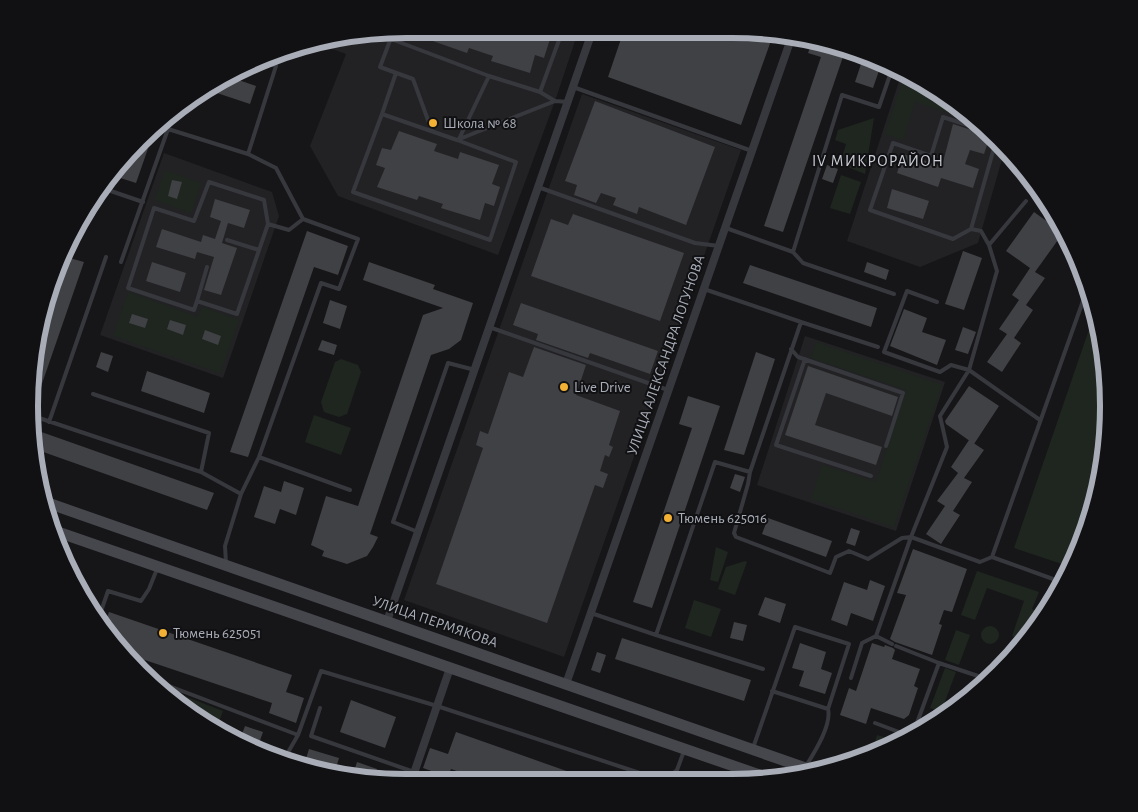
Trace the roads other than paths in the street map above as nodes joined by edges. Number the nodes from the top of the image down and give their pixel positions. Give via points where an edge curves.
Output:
1 (560, 38) edge
2 (590, 38) edge
3 (391, 39) joint
4 (790, 43) edge
5 (270, 64) edge
6 (396, 73) junction
7 (890, 74) edge
8 (489, 76) junction
9 (573, 87) junction
10 (540, 92) junction
11 (555, 101) junction
12 (568, 102) junction
13 (382, 114) junction
14 (972, 127) edge
15 (168, 128) joint
16 (432, 132) junction
17 (458, 140) junction
18 (994, 147) edge
19 (752, 151) junction
20 (248, 154) junction
21 (538, 187) junction
22 (108, 190) edge
23 (143, 202) junction
24 (1026, 202) dead end
25 (304, 219) junction
26 (268, 224) junction
27 (726, 228) junction
28 (971, 228) junction
29 (227, 240) dead end
30 (989, 245) junction
31 (719, 246) junction
32 (259, 250) junction
33 (793, 252) junction
34 (106, 257) dead end
35 (121, 262) dead end
36 (207, 267) dead end
37 (704, 288) junction
38 (894, 294) dead end
39 (1084, 298) edge
40 (197, 301) junction
41 (937, 302) dead end
42 (801, 322) junction
43 (489, 327) junction
44 (878, 347) dead end
45 (791, 349) junction
46 (805, 359) junction
47 (475, 370) junction
48 (969, 370) junction
49 (668, 390) junction
50 (93, 394) dead end
51 (38, 418) edge
52 (1040, 420) junction
53 (49, 422) junction
54 (886, 446) dead end
55 (259, 457) junction
56 (201, 472) junction
57 (750, 472) junction
58 (871, 476) dead end
59 (350, 490) dead end
60 (241, 494) junction
61 (51, 504) edge
62 (418, 532) junction
63 (61, 533) edge
64 (911, 537) junction
65 (992, 557) junction
66 (226, 566) junction
67 (158, 567) junction
68 (1056, 580) edge
69 (101, 612) edge
70 (590, 613) junction
71 (387, 621) junction
72 (656, 635) junction
73 (876, 636) junction
74 (939, 663) junction
75 (450, 668) junction
76 (763, 669) dead end
77 (982, 677) edge
78 (851, 678) dead end
79 (165, 684) edge
80 (566, 684) junction
81 (772, 691) junction
82 (437, 706) junction
83 (320, 708) dead end
84 (828, 709) junction
85 (875, 724) dead end
86 (916, 725) edge
87 (901, 733) edge
88 (298, 735) junction
89 (685, 749) junction
90 (752, 750) junction
91 (287, 755) edge
92 (811, 765) edge
93 (802, 767) edge
94 (414, 772) junction
95 (420, 774) edge
96 (644, 774) edge
97 (673, 774) edge
98 (757, 774) edge

1 - 10 lane
2 - 9 street
3 - 6 lane via 380,67
3 - 8 lane
4 - 19 street, УЛИЦА АЛЕКСАНДРА ЛОГУНОВА
5 - 20 lane via 276,66
6 - 13 lane
6 - 16 lane via 413,79
7 - 33 lane via 879,107 842,95
8 - 10 lane
8 - 17 lane
9 - 12 street
9 - 19 lane
10 - 11 lane
11 - 12 lane
11 - 17 lane
12 - 21 street
13 - 16 lane
13 - 17 lane via 353,192 490,240 516,162
14 - 28 lane via 944,117 931,156 893,143 870,210 953,239
15 - 20 lane
15 - 23 lane
16 - 17 lane
18 - 28 lane
19 - 27 street, УЛИЦА АЛЕКСАНДРА ЛОГУНОВА
20 - 25 lane via 276,168
21 - 31 lane via 695,243
21 - 43 street
22 - 23 lane
23 - 35 lane
24 - 30 lane
25 - 26 lane via 289,230
25 - 55 lane via 358,239 339,289 321,283
26 - 32 lane
26 - 40 lane via 264,200 209,182 194,221 154,208 128,288 194,310
27 - 31 street, УЛИЦА АЛЕКСАНДРА ЛОГУНОВА
27 - 33 lane
28 - 30 lane via 981,231
29 - 32 lane
30 - 48 lane via 996,271
31 - 37 street, УЛИЦА АЛЕКСАНДРА ЛОГУНОВА
32 - 40 lane via 237,314
33 - 38 lane via 803,263
34 - 53 lane
36 - 40 lane
37 - 42 lane
37 - 49 street, УЛИЦА АЛЕКСАНДРА ЛОГУНОВА
39 - 52 lane
41 - 48 lane via 907,290 884,352 940,372 952,365
42 - 44 lane
42 - 45 lane
43 - 47 street
43 - 49 lane
45 - 46 lane
45 - 57 lane
46 - 54 lane via 903,393
46 - 58 lane via 776,446
47 - 62 street
47 - 62 lane via 448,363 393,522
48 - 52 lane
48 - 64 lane via 940,416 948,447
49 - 70 street, УЛИЦА АЛЕКСАНДРА ЛОГУНОВА
50 - 56 lane via 209,434
51 - 53 lane
52 - 65 lane
53 - 56 lane
55 - 59 lane
55 - 60 lane
56 - 60 lane
57 - 64 lane via 734,532 736,537 830,573 836,557 849,551 868,559 902,538
57 - 72 lane via 715,462
60 - 66 lane via 224,546
61 - 66 main road, УЛИЦА ПЕРМЯКОВА
62 - 71 street
63 - 67 main road
64 - 65 lane via 980,562
64 - 73 lane
65 - 68 lane
66 - 71 main road, УЛИЦА ПЕРМЯКОВА
67 - 69 lane via 141,601 108,591
67 - 75 main road
70 - 72 lane
70 - 80 street, УЛИЦА АЛЕКСАНДРА ЛОГУНОВА
71 - 80 main road, УЛИЦА ПЕРМЯКОВА
72 - 76 lane
73 - 74 lane
73 - 78 lane via 862,644
74 - 77 lane
74 - 86 lane
75 - 82 street
75 - 89 main road
79 - 88 lane
80 - 90 main road, УЛИЦА ПЕРМЯКОВА
81 - 84 lane
81 - 84 lane via 796,627 849,644
81 - 90 lane
82 - 88 lane via 321,671
82 - 94 street
82 - 96 lane
83 - 94 lane via 311,736
84 - 92 lane via 829,715
85 - 87 lane
88 - 91 lane
89 - 97 lane
89 - 98 main road
90 - 93 main road, УЛИЦА ПЕРМЯКОВА
94 - 95 lane

